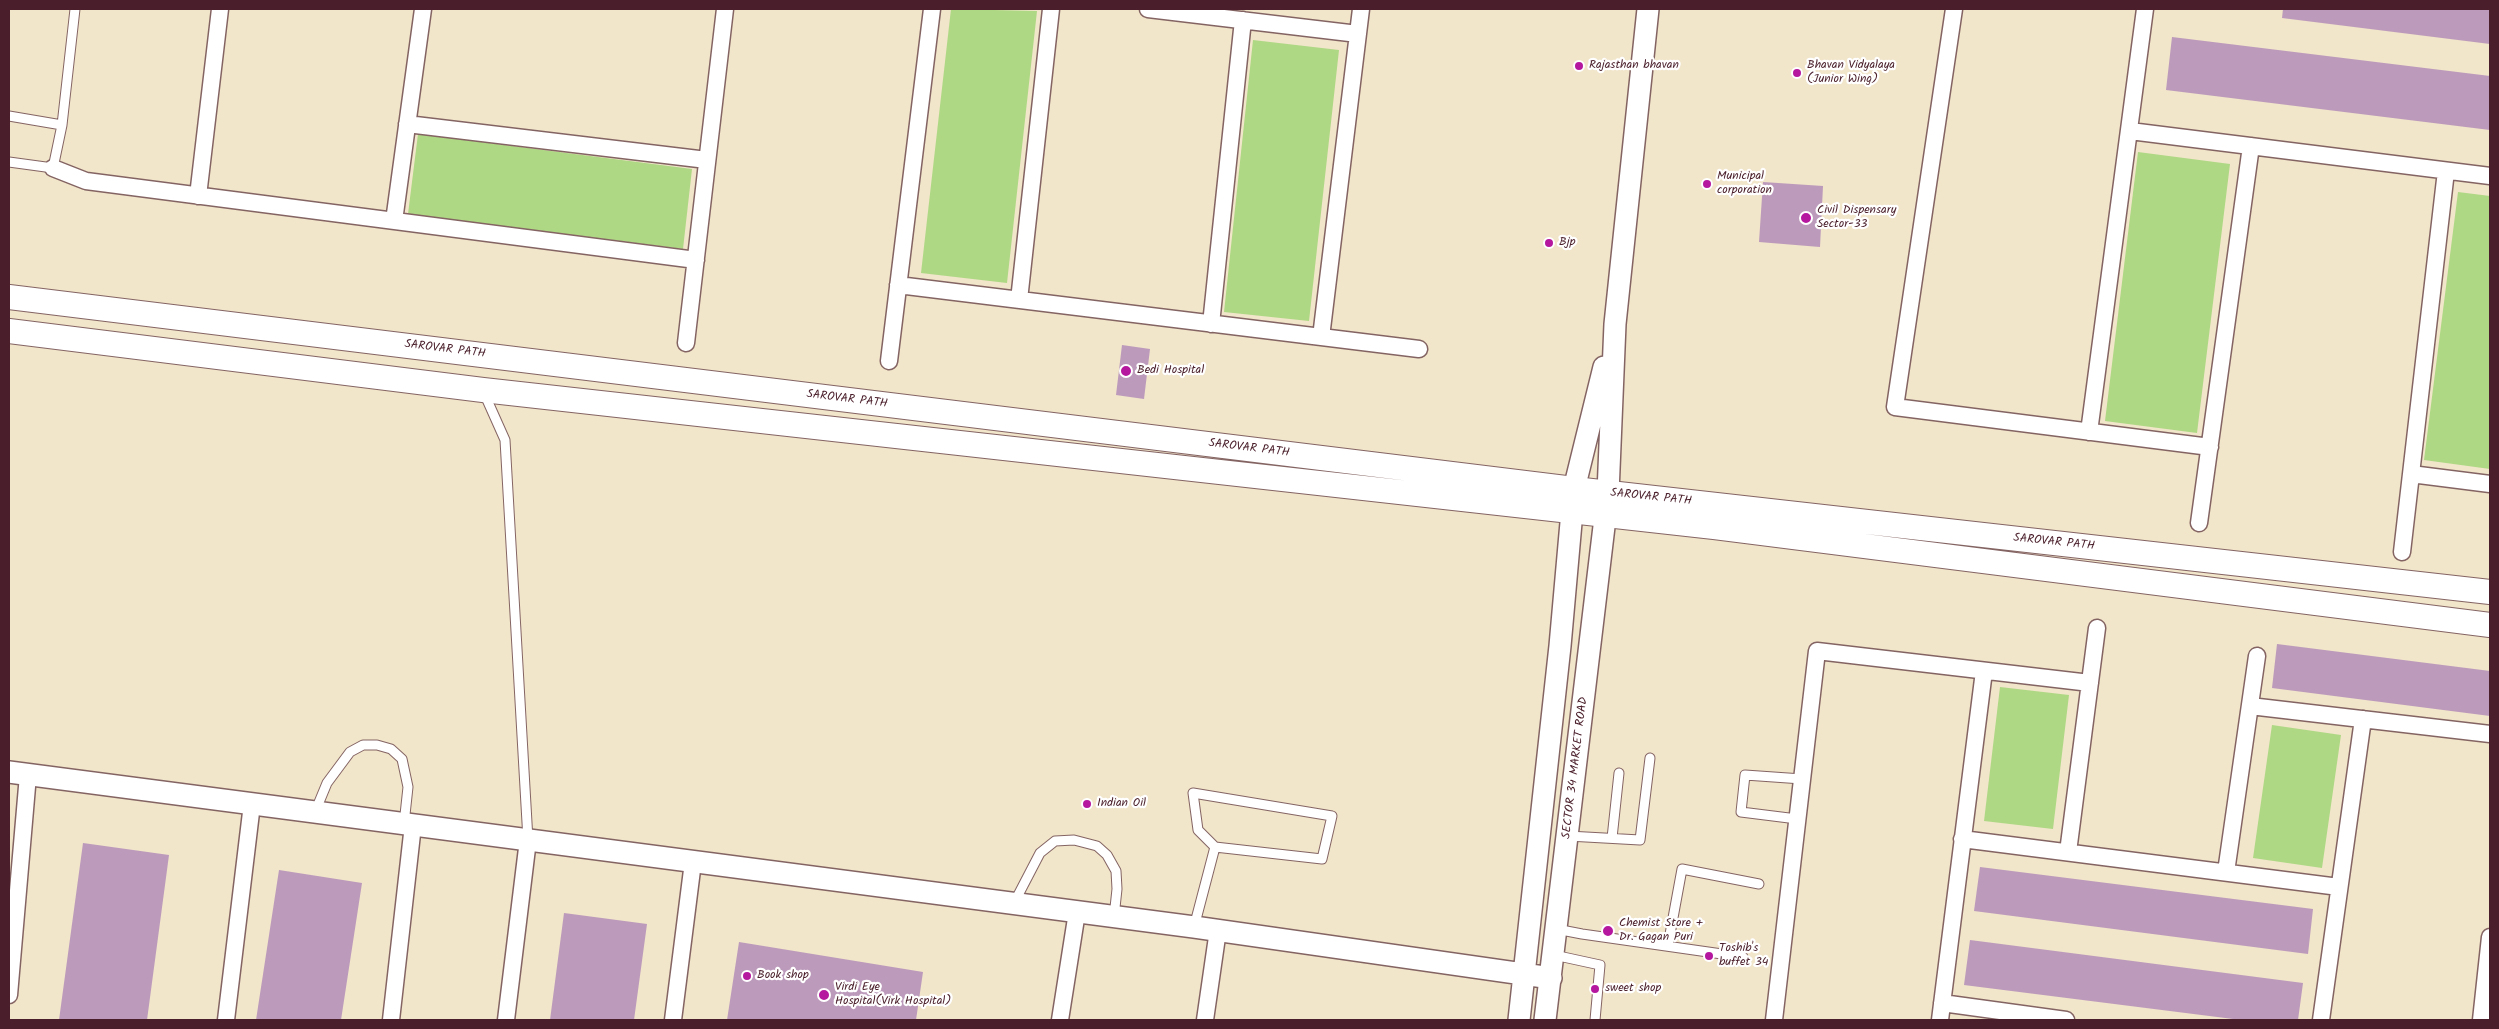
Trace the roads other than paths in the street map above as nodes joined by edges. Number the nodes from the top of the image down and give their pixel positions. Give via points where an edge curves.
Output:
1 (75, 9) edge
2 (220, 9) edge
3 (423, 9) edge
4 (725, 9) edge
5 (932, 9) edge
6 (1051, 9) edge
7 (1148, 9) edge
8 (1361, 9) edge
9 (1648, 9) edge
10 (1954, 9) edge
11 (2146, 9) edge
12 (1243, 20) junction
13 (1358, 34) junction
14 (9, 116) edge
15 (407, 124) junction
16 (62, 125) junction
17 (2130, 131) junction
18 (2251, 146) junction
19 (707, 160) junction
20 (9, 162) edge
21 (53, 168) junction
22 (2446, 171) junction
23 (2490, 176) edge
24 (198, 196) junction
25 (394, 221) junction
26 (696, 260) junction
27 (898, 285) junction
28 (9, 297) edge
29 (1019, 300) junction
30 (1211, 324) junction
31 (1615, 324) junction
32 (9, 331) edge
33 (1321, 337) junction
34 (686, 343) dead end
35 (1420, 349) dead end
36 (889, 361) dead end
37 (483, 390) junction
38 (2089, 432) junction
39 (2210, 447) junction
40 (2411, 474) junction
41 (2490, 484) edge
42 (1574, 489) junction
43 (1608, 493) junction
44 (1571, 513) junction
45 (1606, 516) junction
46 (2199, 523) dead end
47 (2402, 552) dead end
48 (2490, 592) edge
49 (2490, 625) edge
50 (2097, 628) dead end
51 (2257, 656) dead end
52 (1984, 671) junction
53 (2090, 683) junction
54 (2250, 706) junction
55 (2363, 719) junction
56 (2490, 734) edge
57 (1650, 758) dead end
58 (18, 773) edge
59 (1619, 773) dead end
60 (1802, 779) junction
61 (252, 804) junction
62 (315, 812) junction
63 (1797, 819) junction
64 (409, 824) junction
65 (1568, 836) junction
66 (1612, 838) junction
67 (1962, 838) junction
68 (528, 840) junction
69 (1215, 847) junction
70 (2068, 852) junction
71 (693, 862) junction
72 (2226, 872) junction
73 (1759, 884) dead end
74 (2339, 887) junction
75 (1014, 903) junction
76 (1077, 912) junction
77 (1114, 917) junction
78 (1194, 927) junction
79 (1556, 929) junction
80 (1218, 930) junction
81 (2490, 938) edge
82 (1668, 945) junction
83 (1554, 955) junction
84 (1743, 957) dead end
85 (1524, 974) junction
86 (1551, 978) junction
87 (9, 990) edge
88 (9, 995) edge
89 (1942, 1003) junction
90 (226, 1020) edge
91 (391, 1020) edge
92 (506, 1020) edge
93 (673, 1020) edge
94 (1060, 1020) edge
95 (1206, 1020) edge
96 (1519, 1020) edge
97 (1545, 1020) edge
98 (1595, 1020) edge
99 (1774, 1020) edge
100 (1940, 1020) edge
101 (2056, 1020) edge
102 (2321, 1020) edge
103 (2481, 1020) edge

1 - 16 lane
2 - 24 street
3 - 15 street
4 - 19 street
5 - 27 street
6 - 29 street
7 - 12 street
8 - 13 street
9 - 31 street
10 - 38 street via 1895,407
11 - 17 street
12 - 13 street
12 - 30 street
13 - 33 street
14 - 16 lane
15 - 19 street
15 - 25 street
16 - 21 lane
17 - 18 street
17 - 38 street
18 - 22 street
18 - 39 street
19 - 26 street
20 - 21 lane
21 - 24 street via 86,181
22 - 23 street
22 - 40 street
24 - 25 street
25 - 26 street
26 - 34 street
27 - 29 street
27 - 36 street
28 - 42 main road, SAROVAR PATH
29 - 30 street
30 - 33 street
31 - 42 street
31 - 43 street, SECTOR 34 MARKET ROAD
32 - 37 main road, SAROVAR PATH
33 - 35 street
37 - 44 main road, SAROVAR PATH
37 - 68 lane via 505,440
38 - 39 street
39 - 46 street
40 - 41 street
40 - 47 street
42 - 43 main road, SAROVAR PATH
42 - 44 street
43 - 45 street, SECTOR 34 MARKET ROAD
43 - 48 main road, SAROVAR PATH
44 - 45 main road, SAROVAR PATH
44 - 85 street via 1560,646
45 - 49 main road, SAROVAR PATH
45 - 65 street, SECTOR 34 MARKET ROAD
50 - 53 street
51 - 54 street
52 - 53 street
52 - 60 street via 1817,651
52 - 67 street
53 - 70 street
54 - 55 street
54 - 72 street
55 - 56 street
55 - 74 street
57 - 66 lane via 1640,840
58 - 61 street
58 - 87 street
59 - 66 lane
60 - 63 street
60 - 63 lane via 1745,775 1741,812
61 - 62 street
61 - 90 street
62 - 64 street
62 - 64 lane via 327,783 350,752 362,745 377,745 391,749 402,759 408,787
63 - 99 street
64 - 68 street
64 - 91 street
65 - 66 lane
65 - 79 street, SECTOR 34 MARKET ROAD
67 - 70 street
67 - 89 street
68 - 71 street
68 - 92 street
69 - 69 lane via 1322,859 1332,816 1193,793 1198,830
69 - 78 lane
70 - 72 street
71 - 75 street
71 - 93 street
72 - 74 street
73 - 82 lane via 1682,869
74 - 102 street
75 - 76 street
75 - 77 lane via 1040,853 1054,841 1074,840 1097,846 1107,855 1116,871
76 - 77 street
76 - 94 street
77 - 78 street
78 - 80 street
79 - 82 lane
79 - 83 street, SECTOR 34 MARKET ROAD
80 - 85 street
80 - 95 street
81 - 103 street
82 - 84 lane
83 - 86 street, SECTOR 34 MARKET ROAD
83 - 98 lane via 1600,965
85 - 86 street
85 - 96 street
86 - 97 street, SECTOR 34 MARKET ROAD
87 - 88 street
89 - 100 street
89 - 101 street

